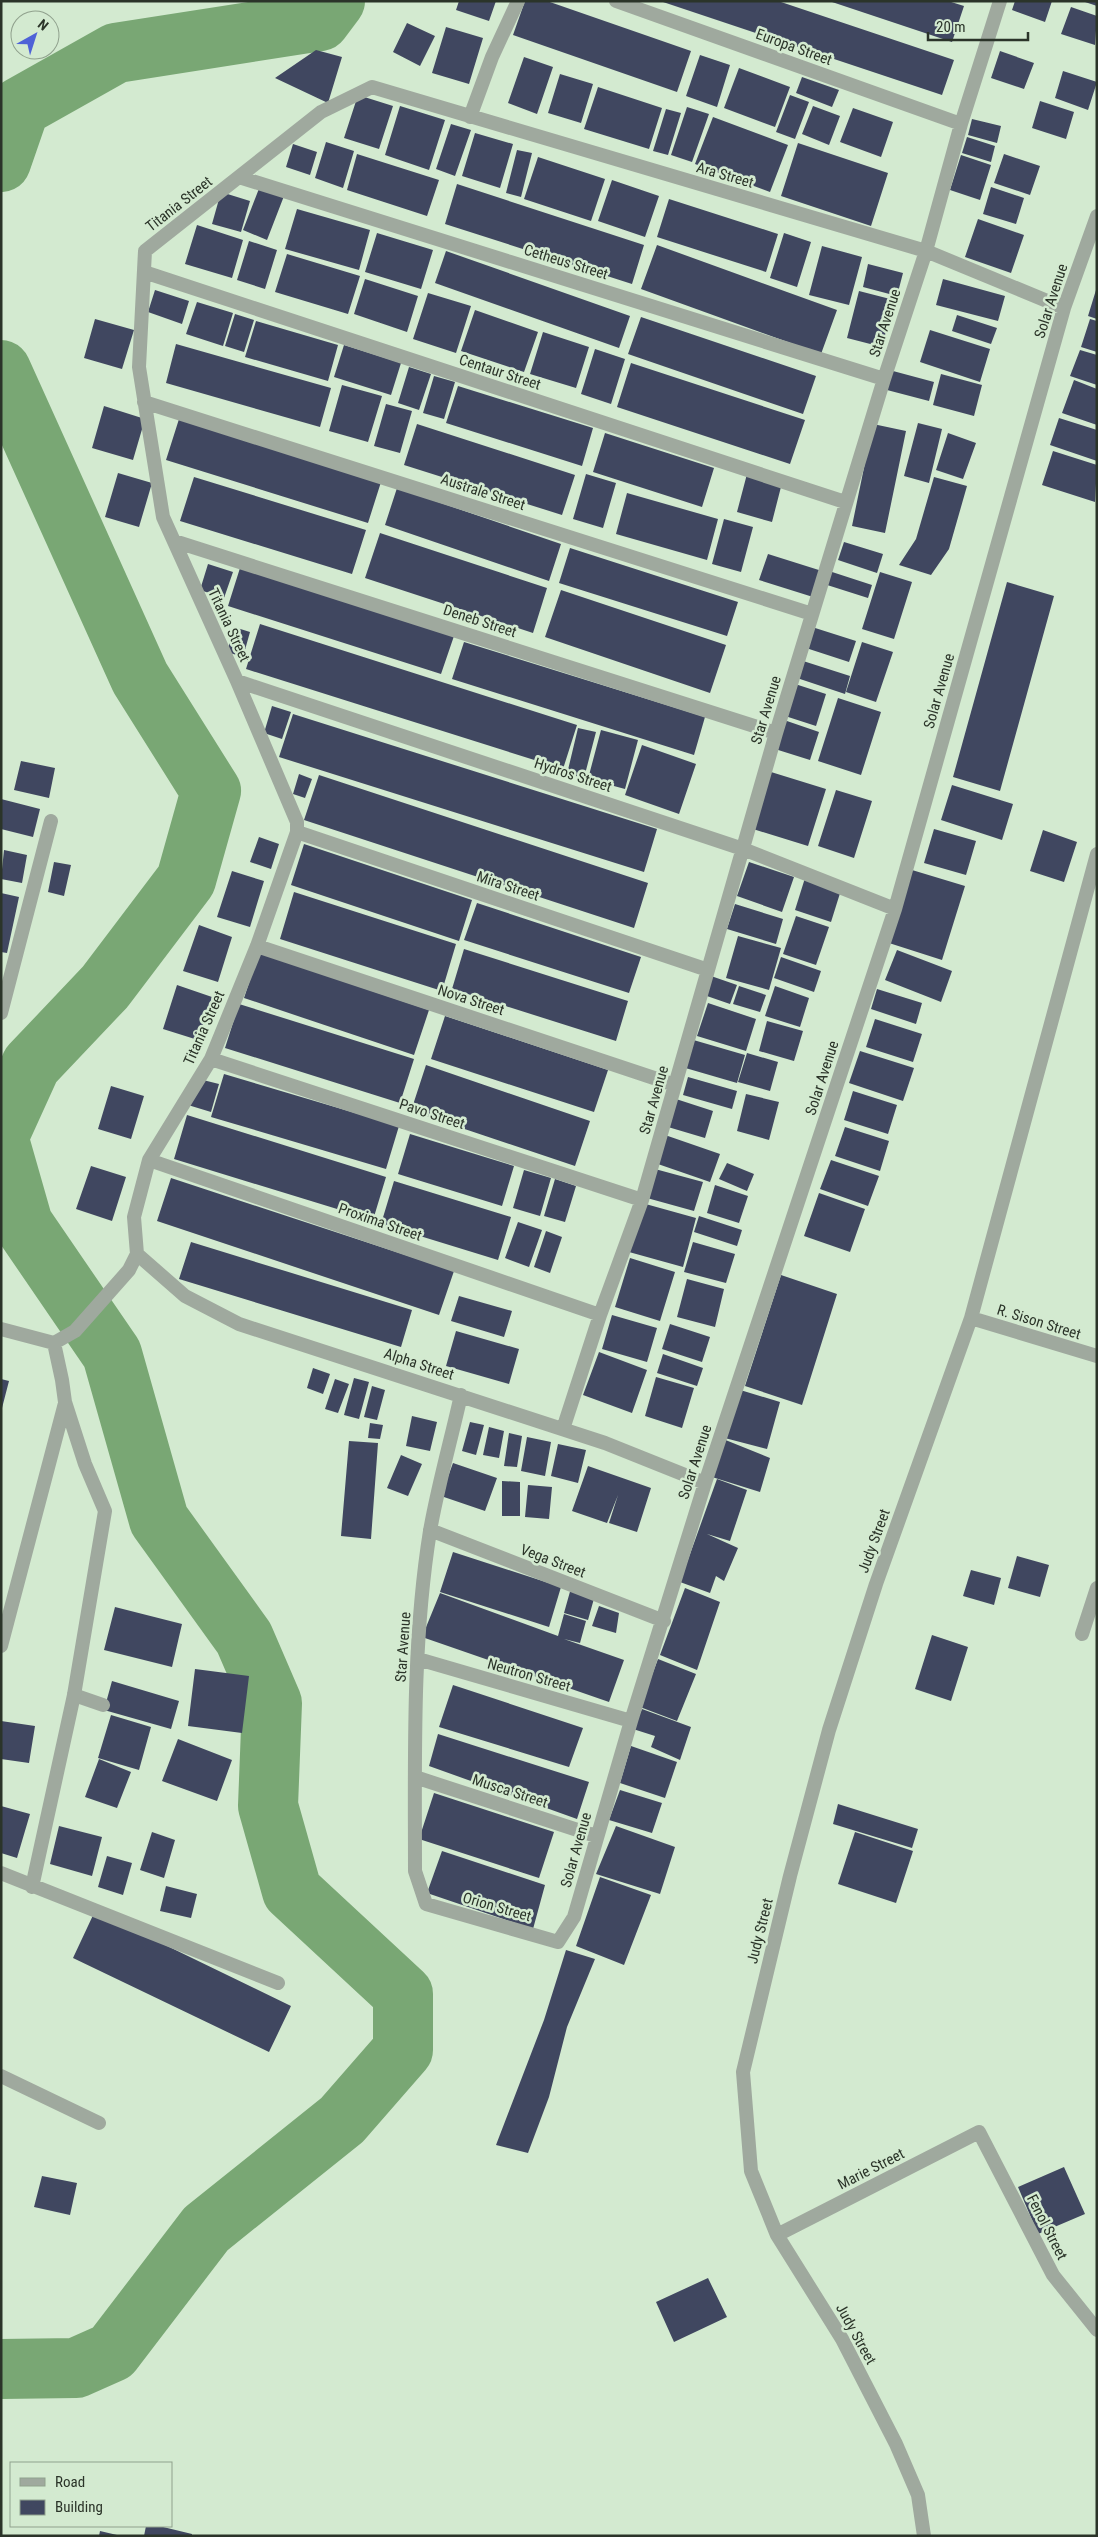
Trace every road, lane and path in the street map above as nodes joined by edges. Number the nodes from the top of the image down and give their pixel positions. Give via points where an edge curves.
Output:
1 (518, 1) edge
2 (616, 1) edge
3 (1000, 1) edge
4 (372, 88) joint
5 (470, 117) junction
6 (961, 124) junction
7 (239, 177) junction
8 (1097, 216) edge
9 (926, 252) junction
10 (144, 272) junction
11 (1064, 308) junction
12 (884, 378) junction
13 (144, 402) junction
14 (845, 502) junction
15 (174, 541) junction
16 (812, 614) junction
17 (237, 681) junction
18 (776, 733) junction
19 (50, 821) dead end
20 (297, 832) junction
21 (743, 849) junction
22 (1097, 854) edge
23 (895, 910) junction
24 (257, 946) junction
25 (708, 970) junction
26 (1, 1013) edge
27 (211, 1059) junction
28 (675, 1085) junction
29 (150, 1160) junction
30 (642, 1200) junction
31 (137, 1254) junction
32 (600, 1315) junction
33 (971, 1318) junction
34 (1, 1329) edge
35 (54, 1343) junction
36 (1097, 1356) edge
37 (461, 1395) junction
38 (65, 1402) junction
39 (563, 1429) junction
40 (705, 1483) junction
41 (430, 1530) junction
42 (1097, 1588) edge
43 (664, 1621) junction
44 (1082, 1634) dead end
45 (1, 1646) edge
46 (418, 1659) junction
47 (74, 1695) junction
48 (103, 1705) dead end
49 (631, 1721) junction
50 (415, 1777) junction
51 (596, 1836) junction
52 (1, 1873) edge
53 (32, 1887) junction
54 (426, 1904) joint
55 (558, 1942) joint
56 (278, 1983) dead end
57 (1, 2076) edge
58 (99, 2123) dead end
59 (979, 2132) joint
60 (777, 2236) junction
61 (1097, 2330) edge
62 (924, 2536) edge

1 - 5 street via 492,57
2 - 6 street, Europa Street
3 - 6 street, Star Avenue
4 - 5 street, Ara Street
4 - 7 street, Titania Street via 321,112
5 - 9 street, Ara Street
6 - 9 street, Star Avenue
7 - 10 street, Titania Street via 145,251
7 - 12 street, Cetheus Street
8 - 11 street, Solar Avenue
9 - 11 street, Ara Street
9 - 12 street, Star Avenue
10 - 13 street, Titania Street via 139,367
10 - 14 street, Centaur Street
11 - 23 street, Solar Avenue
12 - 14 street, Star Avenue
13 - 15 street, Titania Street via 163,517
13 - 16 street, Australe Street
14 - 16 street, Star Avenue
15 - 17 street, Titania Street
15 - 18 street, Deneb Street
16 - 18 street, Star Avenue
17 - 20 street, Titania Street via 297,822
17 - 21 street, Hydros Street
18 - 21 street, Star Avenue
19 - 26 street
20 - 24 street, Titania Street
20 - 25 street, Mira Street
21 - 23 street, Hydros Street
21 - 25 street, Star Avenue
22 - 33 street, Judy Street
23 - 40 street, Solar Avenue
24 - 27 street, Titania Street
24 - 28 street, Nova Street
25 - 28 street, Star Avenue
27 - 29 street, Titania Street
27 - 30 street, Pavo Street
28 - 30 street, Star Avenue
29 - 31 street, Titania Street via 134,1217
29 - 32 street, Proxima Street
30 - 32 street, Star Avenue
31 - 35 street via 128,1270 75,1331
31 - 37 street, Alpha Street via 186,1296 239,1324
32 - 39 street, Star Avenue
33 - 36 street, R. Sison Street
33 - 60 street, Judy Street via 876,1584 829,1730 743,2072 751,2172
34 - 35 street
35 - 38 street
37 - 39 street, Alpha Street
37 - 41 street, Star Avenue
38 - 45 street
38 - 47 street via 85,1464 105,1511
39 - 40 street, Alpha Street
40 - 43 street, Solar Avenue
41 - 43 street, Vega Street
41 - 46 street, Star Avenue
42 - 44 street
43 - 49 street, Solar Avenue
46 - 49 street, Neutron Street
46 - 50 street, Star Avenue
47 - 48 street
47 - 53 street
49 - 51 street, Solar Avenue
50 - 51 street, Musca Street
50 - 54 street, Star Avenue via 415,1871
51 - 55 street, Solar Avenue via 574,1917
52 - 53 street
53 - 56 street
54 - 55 street, Orion Street
57 - 58 street
59 - 60 street, Marie Street
59 - 61 street, Fenol Street via 1053,2275
60 - 62 street, Judy Street via 842,2339 896,2444 918,2495

